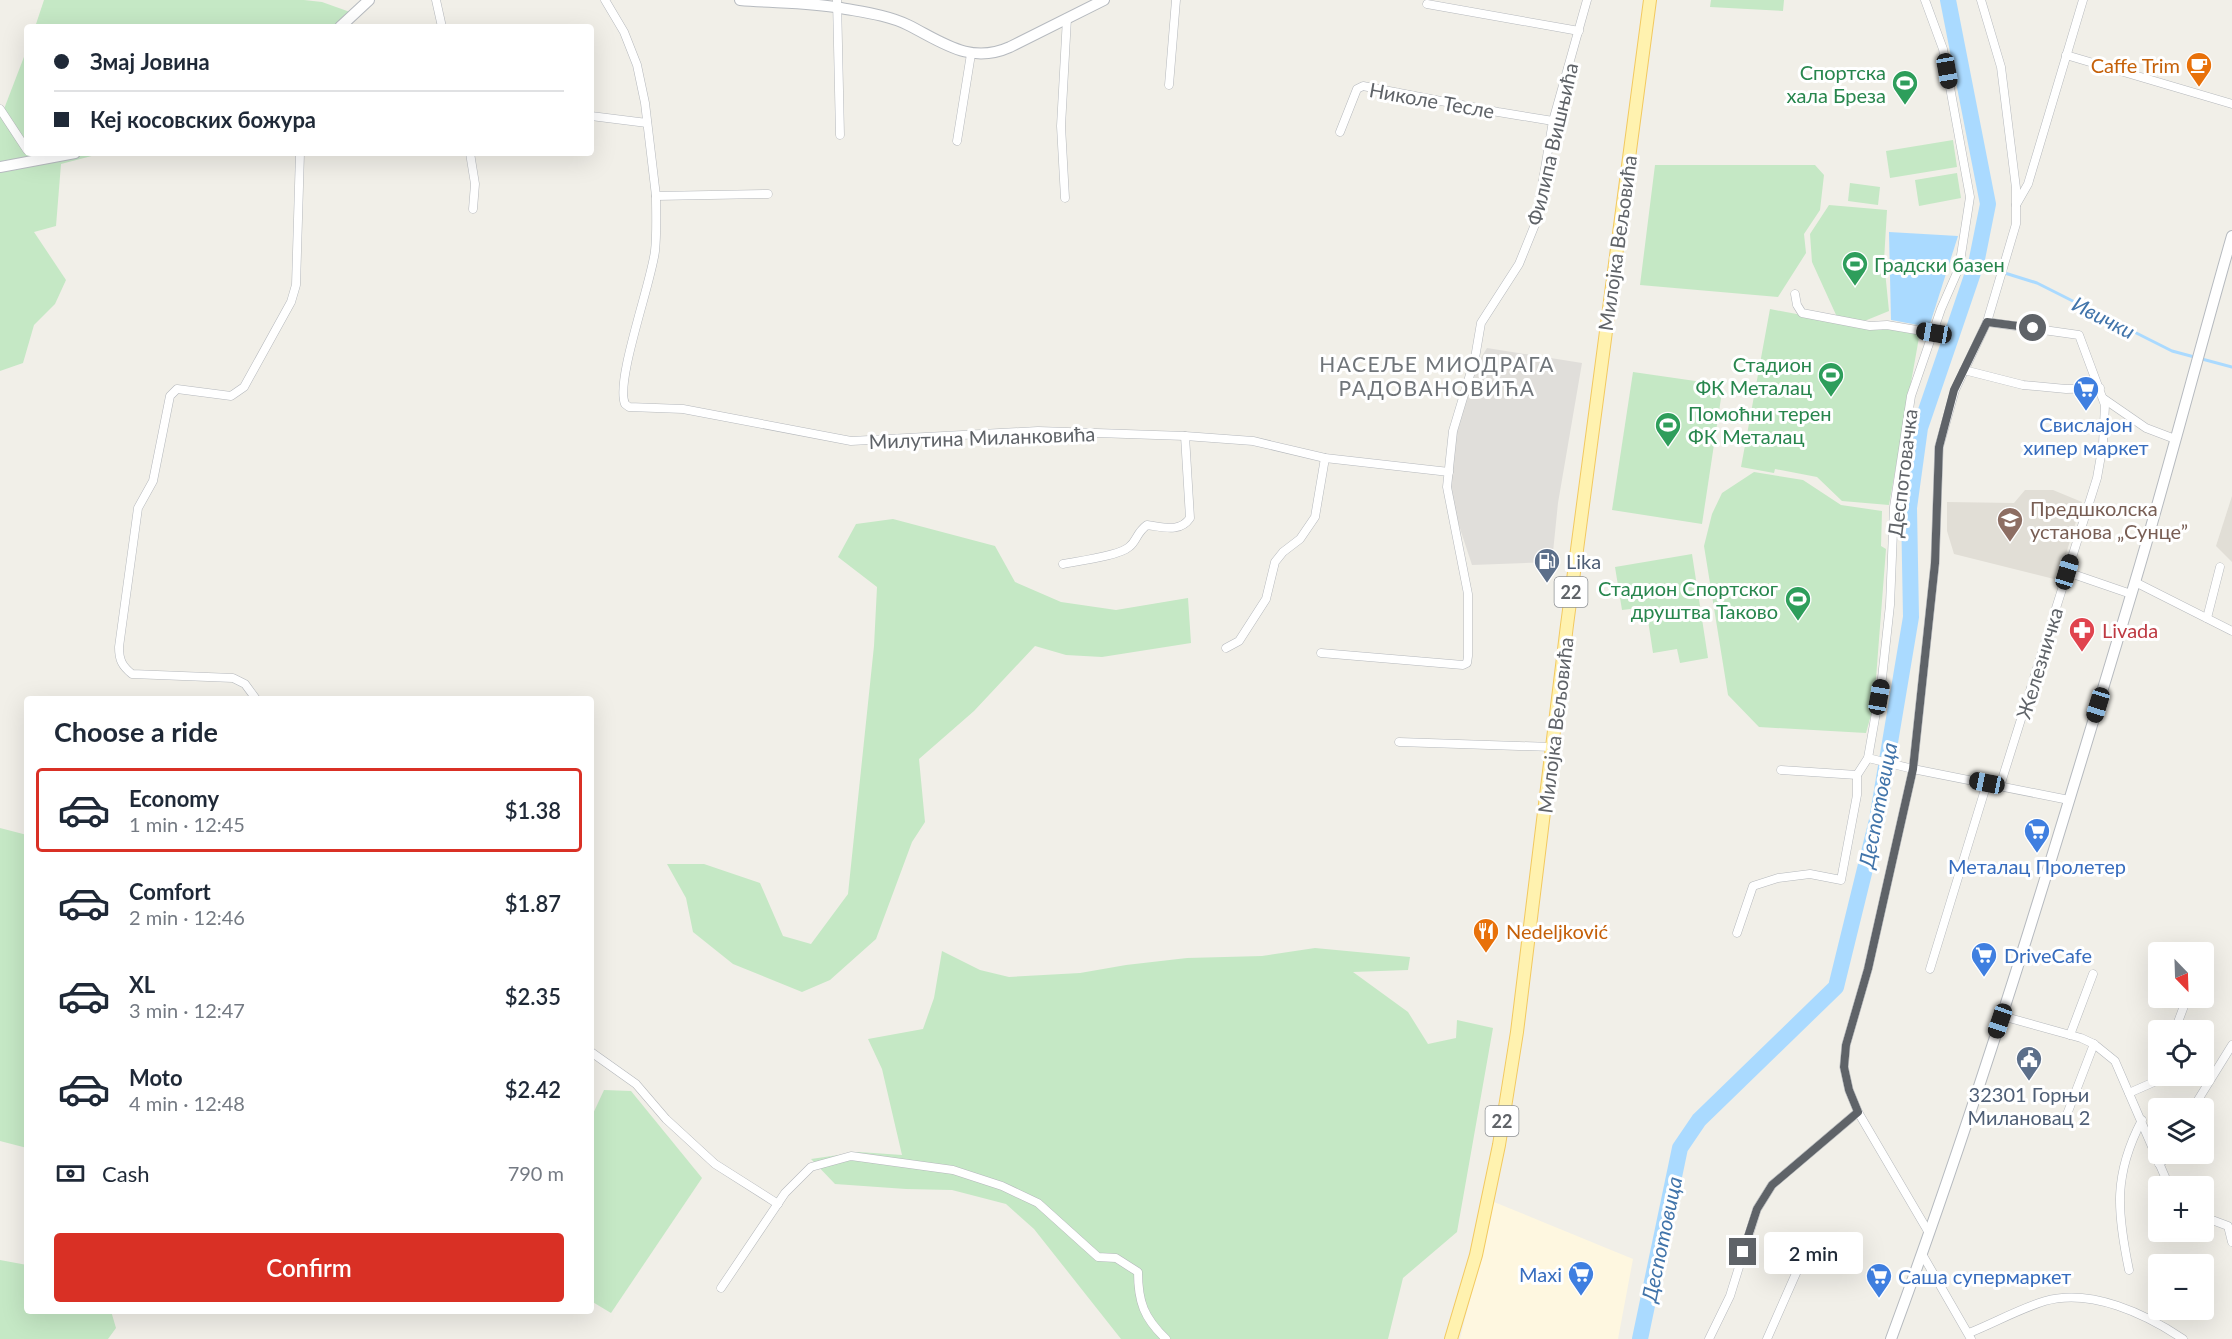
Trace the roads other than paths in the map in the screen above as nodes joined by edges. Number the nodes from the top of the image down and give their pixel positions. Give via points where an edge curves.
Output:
1 (369, 0) edge
2 (436, 0) edge
3 (605, 0) edge
4 (740, 0) edge
5 (1104, 0) edge
6 (1176, 0) edge
7 (1587, 0) edge
8 (1650, 0) edge
9 (1925, 0) edge
10 (1981, 0) edge
11 (2083, 0) edge
12 (837, 4) edge
13 (1427, 4) dead end
14 (1067, 18) junction
15 (343, 24) edge
16 (441, 24) edge
17 (1579, 31) junction
18 (972, 54) junction
19 (2066, 55) junction
20 (1169, 85) dead end
21 (2232, 104) edge
22 (0, 109) edge
23 (594, 116) edge
24 (1553, 121) junction
25 (647, 123) junction
26 (1340, 132) dead end
27 (840, 135) dead end
28 (957, 141) dead end
29 (24, 146) edge
30 (28, 156) edge
31 (300, 156) edge
32 (470, 156) edge
33 (0, 167) edge
34 (768, 194) dead end
35 (656, 196) junction
36 (1065, 198) dead end
37 (2016, 205) junction
38 (473, 209) dead end
39 (2232, 236) edge
40 (1795, 294) dead end
41 (1987, 322) junction
42 (1934, 333) junction
43 (1964, 370) junction
44 (2100, 388) junction
45 (2104, 399) junction
46 (1185, 436) junction
47 (2175, 439) junction
48 (1325, 458) junction
49 (1449, 472) junction
50 (1063, 564) dead end
51 (2220, 567) dead end
52 (2067, 572) junction
53 (2135, 582) junction
54 (2131, 594) junction
55 (2206, 618) junction
56 (2232, 631) edge
57 (1226, 648) dead end
58 (1321, 653) dead end
59 (254, 696) edge
60 (1399, 742) dead end
61 (1552, 747) junction
62 (1872, 759) junction
63 (1913, 769) junction
64 (1781, 770) dead end
65 (1857, 775) junction
66 (1987, 783) junction
67 (2000, 786) junction
68 (2069, 800) junction
69 (1737, 933) dead end
70 (1930, 969) dead end
71 (2093, 974) dead end
72 (2002, 1016) junction
73 (2070, 1035) junction
74 (2094, 1044) junction
75 (2232, 1045) edge
76 (594, 1054) edge
77 (2148, 1085) edge
78 (2129, 1093) junction
79 (2199, 1098) edge
80 (1858, 1112) junction
81 (2142, 1120) junction
82 (2064, 1122) dead end
83 (2148, 1136) edge
84 (2159, 1164) edge
85 (2164, 1176) edge
86 (778, 1204) junction
87 (2214, 1219) edge
88 (2230, 1223) edge
89 (1929, 1233) junction
90 (2232, 1242) edge
91 (1805, 1253) dead end
92 (1922, 1254) junction
93 (2129, 1270) dead end
94 (721, 1288) dead end
95 (1970, 1336) edge
96 (1166, 1339) edge
97 (1450, 1339) edge
98 (1710, 1339) edge
99 (1767, 1339) edge
100 (1891, 1339) edge
101 (1978, 1339) edge
102 (2183, 1339) edge

1 - 15 street
2 - 16 street
3 - 25 street via 637,64
4 - 12 street
5 - 14 street
6 - 20 street
7 - 17 street, Филипа Вишњића
8 - 61 main road, Милојка Вељовића / 22
9 - 42 street, Деспотовачка via 1943,49 1970,197 1959,268
10 - 37 street via 2001,67
11 - 19 street
12 - 18 street via 906,24 940,43
12 - 27 street
13 - 17 street
14 - 18 street via 997,53
14 - 36 street via 1061,126
17 - 24 street, Филипа Вишњића
18 - 28 street
19 - 21 street
19 - 37 street via 2028,184
22 - 29 street
23 - 25 street
24 - 26 street, Николе Тесле via 1363,86 1357,89
24 - 49 street, Филипа Вишњића via 1536,222 1519,264 1481,323 1475,358 1453,430
25 - 35 street
30 - 33 street
31 - 59 street via 296,285 291,302 244,387 231,396 177,389 170,396 153,481 138,508 119,647 119,660 132,674 233,678 245,684
32 - 38 street via 475,184
34 - 35 street
35 - 46 street, Милутина Миланковића via 655,251 622,393 625,404 635,409 683,409 851,441 1038,431
37 - 41 street via 2014,237
39 - 47 street
40 - 42 street via 1802,313
41 - 43 street
41 - 44 street, Железничка via 2079,336
42 - 62 street, Деспотовачка via 1911,396 1895,496 1890,606
43 - 44 street via 2024,385
43 - 63 street via 1954,390 1939,447 1935,563
44 - 45 street, Железничка
45 - 47 street via 2146,428
45 - 52 street, Железничка via 2106,414 2097,478
46 - 48 street, Милутина Миланковића via 1253,441
46 - 50 street via 1190,518 1185,525 1177,529 1147,525 1138,531 1131,546 1121,552
47 - 53 street
48 - 49 street, Милутина Миланковића
48 - 57 street via 1315,518 1300,539 1275,562 1266,599 1239,641
49 - 58 street, Филипа Вишњића via 1447,487 1468,594 1467,663
51 - 55 street
52 - 54 street
52 - 67 street, Железничка
53 - 54 street
53 - 55 street
54 - 68 street
55 - 56 street
60 - 61 street
61 - 97 main road, Милојка Вељовића / 22 via 1517,1032 1500,1133 1474,1262
62 - 63 street
62 - 65 street
63 - 66 street
63 - 80 street via 1868,969 1846,1045 1844,1067
64 - 65 street
65 - 69 street via 1857,795 1841,880 1810,874 1753,886
66 - 67 street
66 - 70 street
67 - 68 street
68 - 72 street
71 - 73 street
72 - 73 street
72 - 89 street
73 - 74 street
74 - 78 street via 2115,1061
74 - 82 street
75 - 79 street
76 - 86 street via 636,1084 666,1119 715,1164
77 - 78 street
78 - 81 street
80 - 89 street
80 - 98 street via 1772,1185 1764,1197 1730,1296
81 - 83 street
81 - 93 street via 2125,1160 2119,1198
84 - 85 street
86 - 94 street
86 - 96 street via 811,1167 851,1156 952,1170 1002,1186 1038,1203 1098,1257 1116,1258 1138,1272 1138,1291 1150,1323
87 - 88 street
88 - 90 street
89 - 92 street
91 - 99 street
92 - 95 street
92 - 100 street
95 - 101 street
95 - 102 street via 2046,1301 2072,1297 2129,1310

